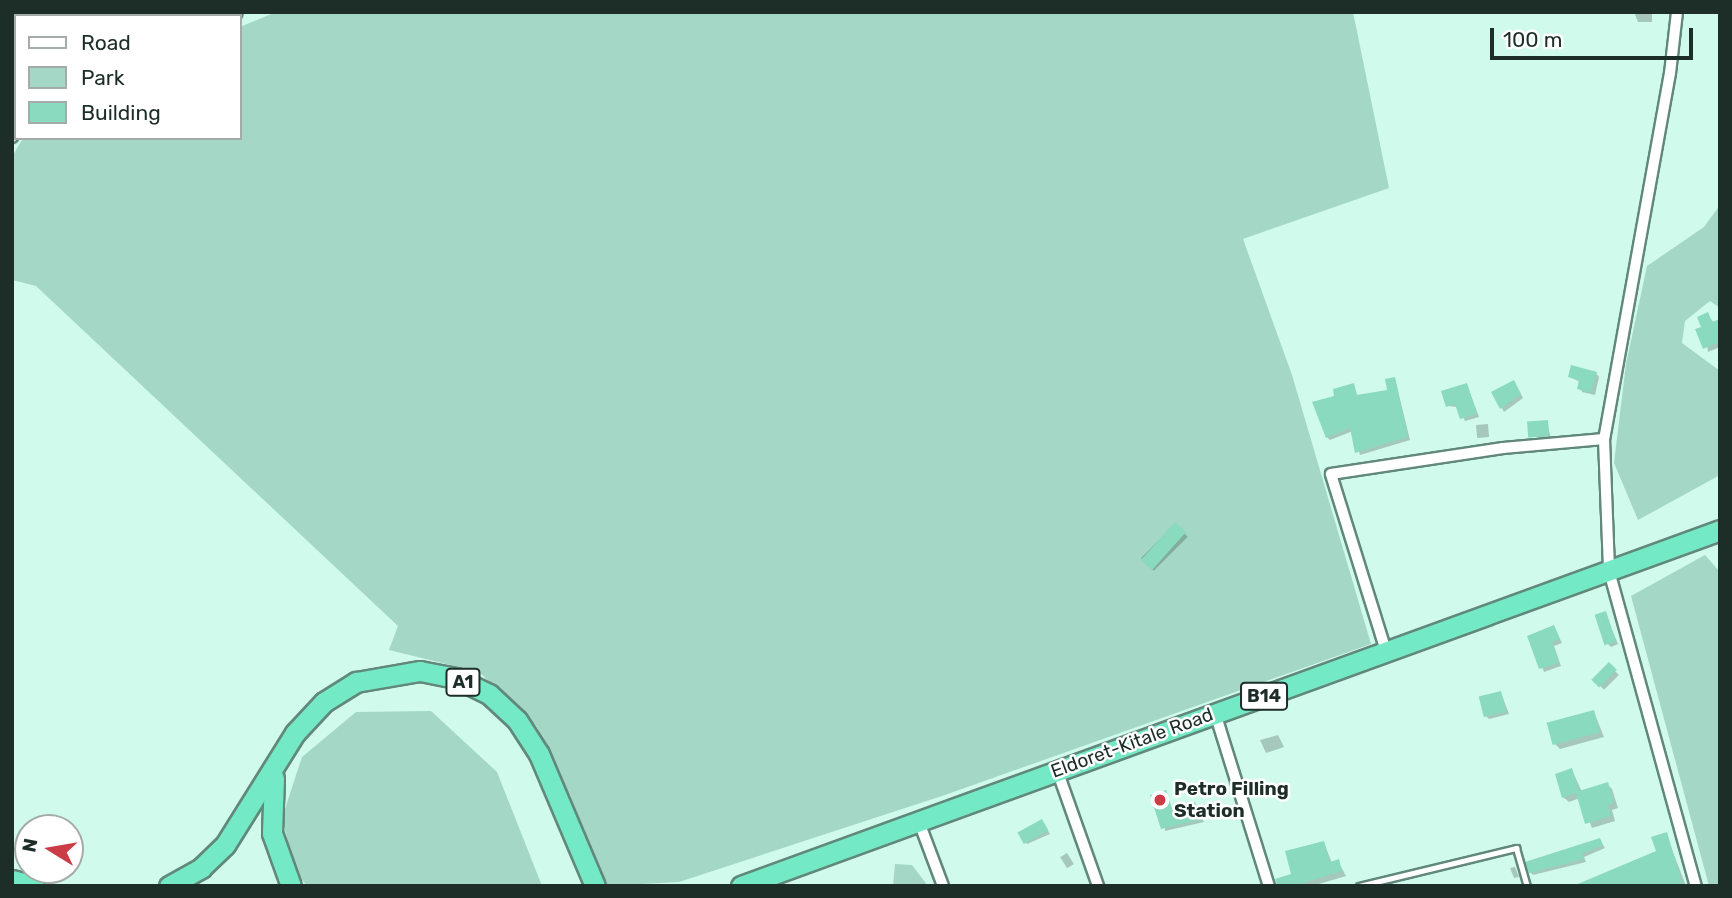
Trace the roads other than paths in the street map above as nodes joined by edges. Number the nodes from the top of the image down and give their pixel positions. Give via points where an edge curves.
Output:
1 (1677, 12) edge
2 (1604, 439) junction
3 (1720, 530) edge
4 (1609, 571) junction
5 (1386, 650) junction
6 (1215, 713) junction
7 (278, 760) junction
8 (1057, 770) junction
9 (919, 821) junction
10 (809, 861) junction
11 (12, 880) edge
12 (34, 886) edge
13 (169, 886) edge
14 (292, 886) edge
15 (595, 886) edge
16 (741, 886) edge
17 (781, 886) edge
18 (943, 886) edge
19 (1098, 886) edge
20 (1269, 886) edge
21 (1359, 886) edge
22 (1527, 886) edge
23 (1696, 886) edge

1 - 2 street
2 - 4 street
2 - 5 street via 1503,447 1331,474
3 - 4 highway, Eldoret-Kitale Road / B14
4 - 5 highway, Eldoret-Kitale Road / B14
4 - 23 street
5 - 6 highway, Eldoret-Kitale Road / B14
6 - 8 highway, Eldoret-Kitale Road / B14
6 - 20 street
7 - 13 highway, A1 via 225,845 201,868
7 - 14 highway, A1 via 270,814 278,859
7 - 15 highway, A1 via 324,702 356,682 420,670 456,678 489,694 517,720 540,754
8 - 9 highway, Eldoret-Kitale Road / B14
8 - 19 street
9 - 10 highway, Eldoret-Kitale Road / B14
9 - 18 street
10 - 16 highway, Eldoret-Kitale Road / B14
10 - 17 highway
11 - 12 highway
21 - 22 lane via 1516,848

